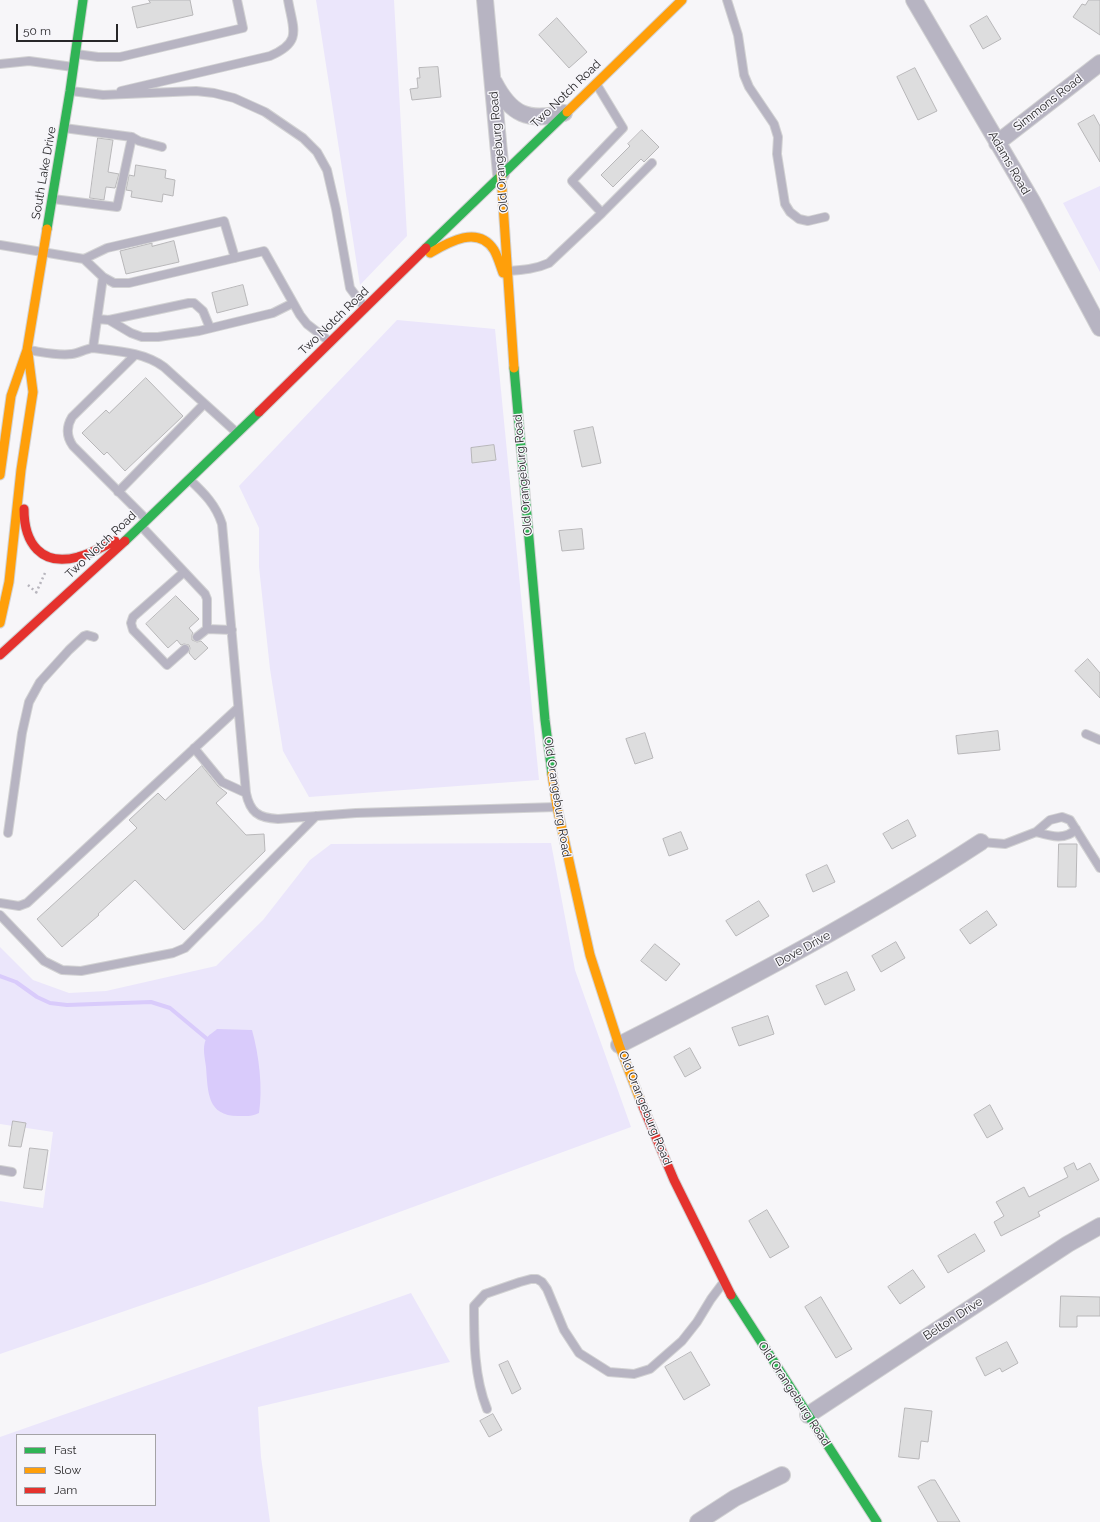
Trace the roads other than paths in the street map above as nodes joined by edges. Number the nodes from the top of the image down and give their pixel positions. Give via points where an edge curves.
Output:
1 (83, 0) edge
2 (237, 0) edge
3 (288, 0) edge
4 (485, 0) edge
5 (682, 0) edge
6 (727, 0) edge
7 (914, 0) edge
8 (76, 54) junction
9 (1100, 63) edge
10 (0, 64) edge
11 (74, 67) junction
12 (492, 80) junction
13 (596, 82) junction
14 (70, 91) junction
15 (103, 95) junction
16 (564, 113) junction
17 (64, 128) junction
18 (132, 137) junction
19 (997, 143) junction
20 (162, 147) dead end
21 (652, 162) dead end
22 (502, 174) junction
23 (52, 199) junction
24 (602, 213) junction
25 (825, 217) dead end
26 (0, 245) edge
27 (43, 252) junction
28 (235, 258) junction
29 (84, 259) junction
30 (408, 265) junction
31 (508, 271) junction
32 (103, 277) junction
33 (509, 290) junction
34 (293, 303) junction
35 (365, 308) junction
36 (97, 319) junction
37 (109, 320) junction
38 (210, 328) junction
39 (1100, 328) edge
40 (330, 342) junction
41 (93, 348) junction
42 (27, 350) junction
43 (136, 355) junction
44 (204, 404) junction
45 (237, 432) junction
46 (2, 456) edge
47 (21, 470) junction
48 (0, 475) edge
49 (189, 479) junction
50 (118, 492) junction
51 (141, 526) junction
52 (184, 572) junction
53 (0, 623) edge
54 (207, 629) junction
55 (232, 630) junction
56 (94, 637) dead end
57 (197, 637) dead end
58 (185, 649) dead end
59 (0, 655) edge
60 (238, 708) junction
61 (1086, 734) dead end
62 (1100, 740) edge
63 (194, 748) junction
64 (246, 793) junction
65 (557, 807) junction
66 (316, 816) junction
67 (1076, 829) junction
68 (1036, 832) junction
69 (8, 833) dead end
70 (981, 842) joint
71 (1100, 868) edge
72 (0, 903) edge
73 (0, 915) edge
74 (619, 1044) junction
75 (0, 1170) edge
76 (12, 1172) dead end
77 (1100, 1226) edge
78 (724, 1281) junction
79 (487, 1409) dead end
80 (808, 1415) junction
81 (782, 1475) dead end
82 (698, 1522) edge
83 (877, 1522) edge

1 - 8 street, South Lake Drive
2 - 8 lane via 244,28 120,57
3 - 15 lane via 294,33 289,46 282,51
4 - 12 street, Old Orangeburg Road
5 - 13 street, Two Notch Road
6 - 25 lane via 738,36 744,75 749,87 774,124 778,137 777,154 785,204 799,219 808,221
7 - 19 street, Adams Road
8 - 11 street, South Lake Drive
9 - 19 street, Simmons Road
10 - 11 lane via 29,61
11 - 14 street, South Lake Drive
12 - 16 street via 500,95 520,113 532,117 547,117
12 - 22 street, Old Orangeburg Road
13 - 16 street, Two Notch Road
13 - 24 lane via 623,128 572,181
14 - 15 lane
14 - 17 street, South Lake Drive
15 - 35 lane via 196,92 234,98 264,112 303,138 317,152 327,170 350,288
16 - 22 street, Two Notch Road
17 - 18 lane
17 - 23 street, South Lake Drive
18 - 20 lane
18 - 23 lane via 117,207
19 - 39 street, Adams Road via 1032,201
21 - 24 lane
22 - 30 street, Two Notch Road
22 - 31 street, Old Orangeburg Road
23 - 27 street, South Lake Drive
24 - 31 lane via 550,263 541,267
26 - 27 lane
27 - 29 lane
27 - 42 street, South Lake Drive
28 - 29 lane via 224,221 107,248
28 - 32 lane via 129,283 114,283
28 - 34 lane via 264,251
29 - 32 lane
30 - 33 street via 459,238 478,237 486,240 492,247
30 - 35 street, Two Notch Road
31 - 33 street, Old Orangeburg Road
32 - 36 lane
33 - 65 street, Old Orangeburg Road via 545,720
34 - 38 lane via 273,313
34 - 40 lane via 307,324
35 - 40 street, Two Notch Road
36 - 37 lane
36 - 41 lane
37 - 38 lane via 142,337 158,337
37 - 38 lane via 194,303 203,311
40 - 45 street, Two Notch Road
41 - 42 lane via 66,355
41 - 43 lane
42 - 46 street, South Lake Drive via 11,396
42 - 47 street, South Lake Drive via 33,392
43 - 44 lane via 157,362
43 - 50 lane via 72,417 67,428 69,441
44 - 45 lane
44 - 50 lane
45 - 49 street, Two Notch Road
46 - 48 street, South Lake Drive
47 - 51 street via 25,529 30,541 42,555 51,559 67,560 80,557
47 - 53 street, South Lake Drive via 8,582
49 - 51 street, Two Notch Road
49 - 55 lane via 209,499 222,524
50 - 51 lane
51 - 52 lane
51 - 59 street, Two Notch Road
52 - 54 lane via 205,594
52 - 58 lane via 133,617 131,623 133,630 167,665
54 - 55 lane
54 - 57 lane
55 - 60 lane
56 - 69 lane via 88,635 80,638 53,666 32,696 22,733
60 - 63 lane
60 - 64 lane
61 - 62 lane
63 - 64 lane via 222,782
63 - 72 lane via 27,903 19,906
64 - 66 lane via 247,800 255,812 267,819
65 - 66 lane via 356,812
65 - 74 street, Old Orangeburg Road via 581,918
66 - 73 lane via 185,948 173,953 81,971 62,970 44,961
67 - 68 lane via 1070,835 1060,836
67 - 68 lane via 1070,820 1062,817 1050,820
67 - 71 lane
68 - 70 lane via 1006,844
70 - 74 street, Dove Drive via 938,871 766,970
74 - 78 street, Old Orangeburg Road via 674,1180
75 - 76 lane
77 - 80 street, Belton Drive via 1068,1244
78 - 79 lane via 682,1341 650,1370 634,1374 609,1372 579,1353 564,1330 547,1289 537,1279 485,1294 474,1306 474,1327 479,1386
78 - 80 street, Old Orangeburg Road
80 - 83 street, Old Orangeburg Road
81 - 82 street via 735,1498

